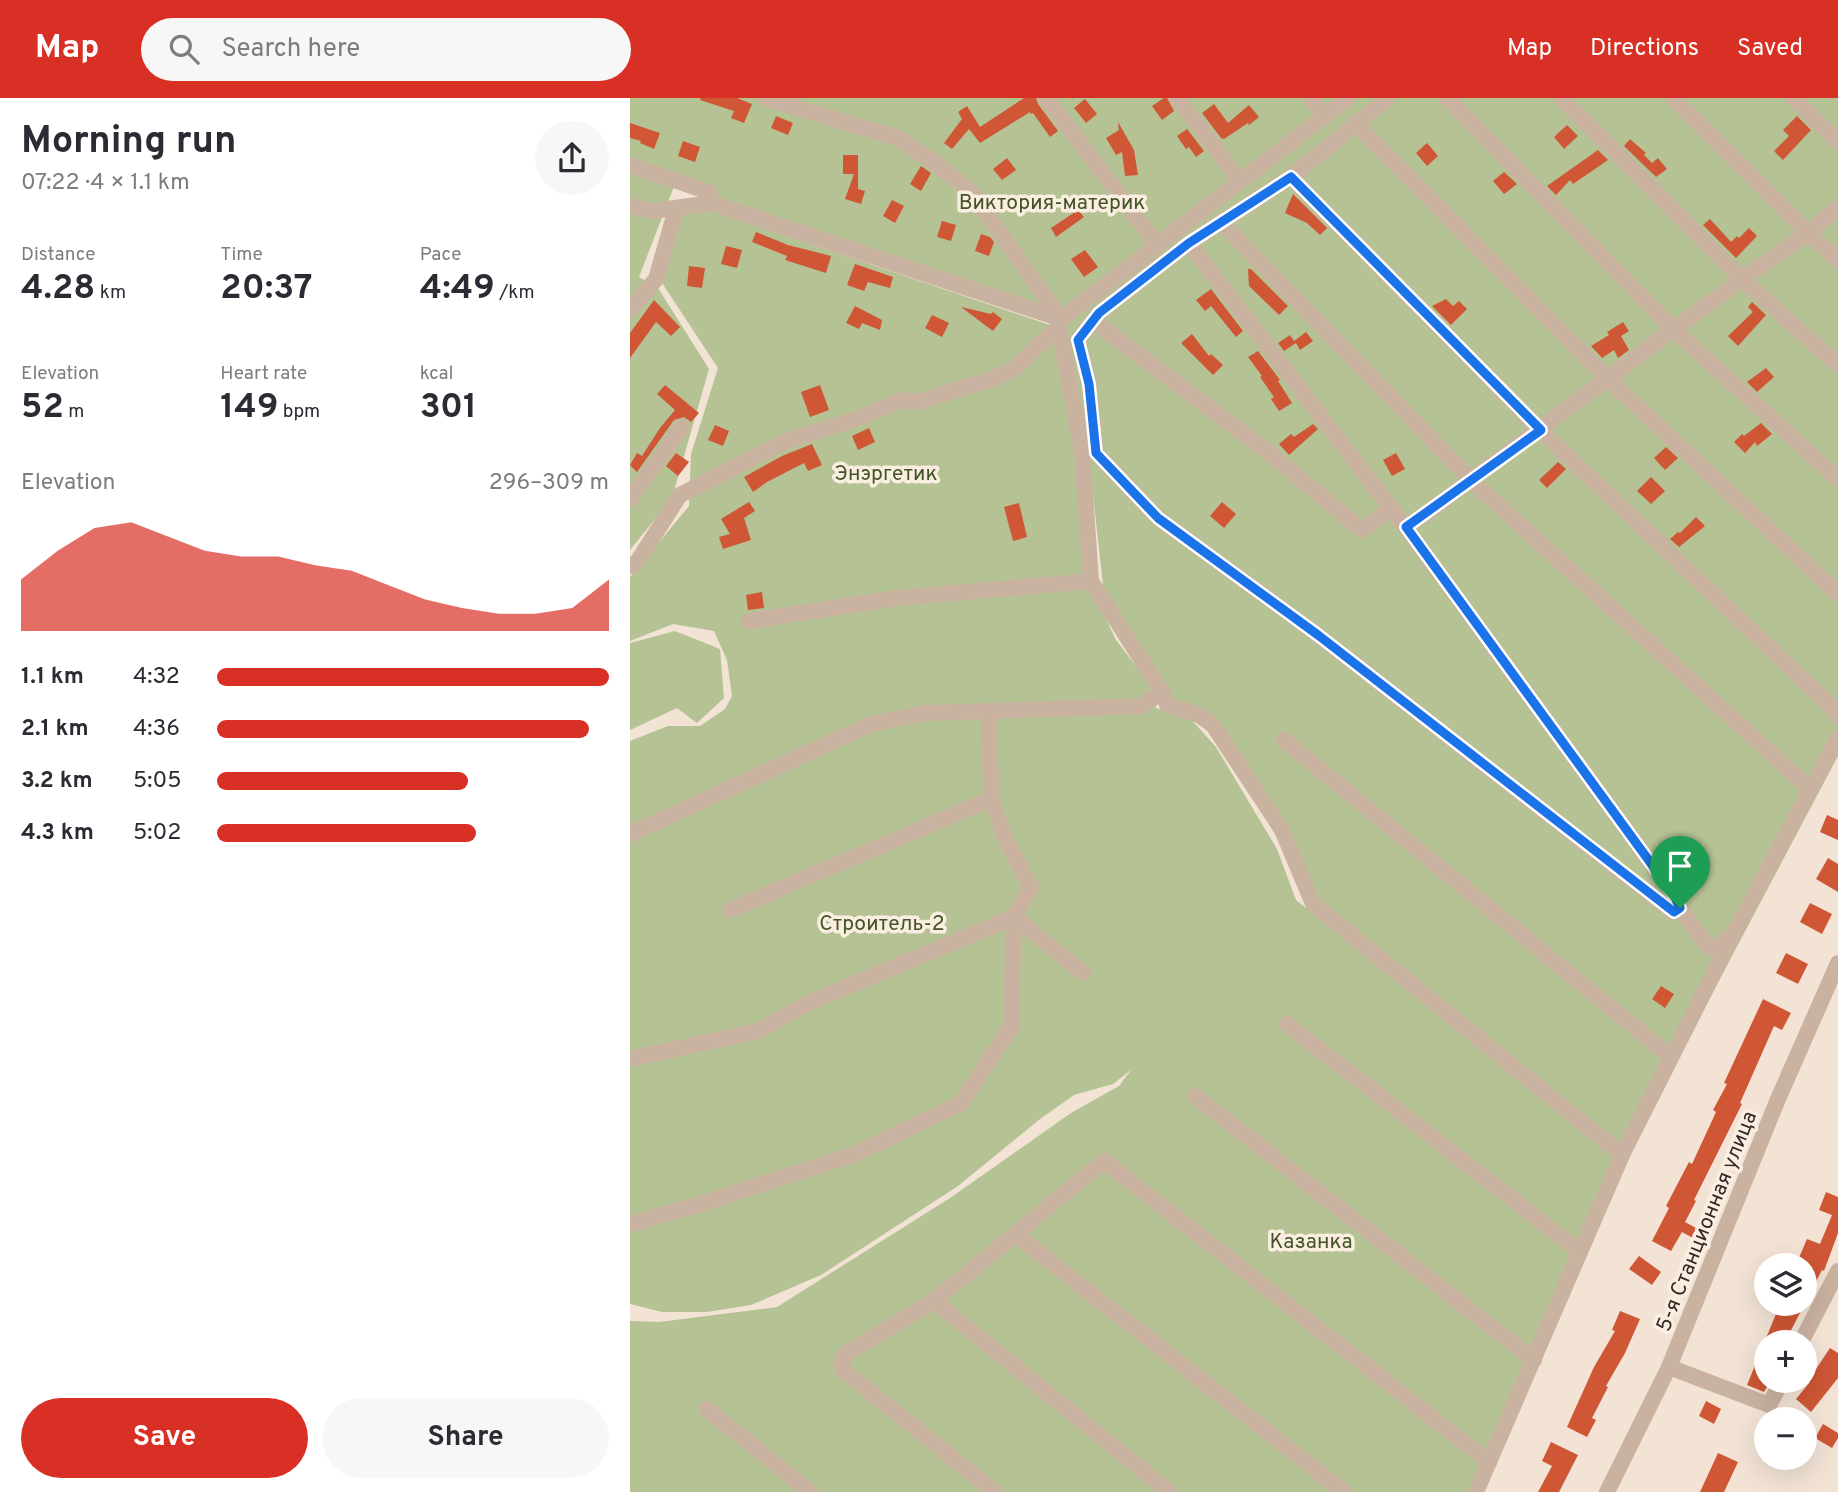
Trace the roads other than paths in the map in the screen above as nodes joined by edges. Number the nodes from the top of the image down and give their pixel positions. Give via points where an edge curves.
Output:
1 (765, 98) edge
2 (1046, 98) edge
3 (1177, 98) edge
4 (1311, 98) edge
5 (1348, 98) edge
6 (1388, 98) edge
7 (1447, 98) edge
8 (1561, 98) edge
9 (1674, 98) edge
10 (1793, 98) edge
11 (1324, 116) junction
12 (1355, 123) junction
13 (1838, 142) edge
14 (630, 165) edge
15 (1291, 177) junction
16 (1240, 181) junction
17 (712, 203) junction
18 (630, 206) edge
19 (1838, 207) edge
20 (676, 209) junction
21 (1222, 223) junction
22 (1808, 233) junction
23 (1156, 243) junction
24 (1189, 243) junction
25 (1838, 260) edge
26 (1742, 279) junction
27 (630, 310) edge
28 (1093, 321) junction
29 (1060, 322) junction
30 (1674, 330) junction
31 (1838, 365) edge
32 (1608, 379) junction
33 (682, 427) dead end
34 (1541, 430) junction
35 (1838, 479) edge
36 (1472, 481) junction
37 (630, 499) edge
38 (1392, 509) junction
39 (1406, 527) junction
40 (630, 566) edge
41 (1091, 581) junction
42 (1838, 594) edge
43 (749, 621) dead end
44 (1162, 692) junction
45 (989, 712) junction
46 (1838, 717) edge
47 (1838, 738) edge
48 (1284, 740) dead end
49 (1810, 789) junction
50 (991, 799) junction
51 (630, 834) edge
52 (1680, 908) junction
53 (730, 910) dead end
54 (1014, 917) junction
55 (1734, 933) junction
56 (1838, 963) edge
57 (1083, 972) dead end
58 (1287, 1024) dead end
59 (1671, 1057) junction
60 (630, 1059) edge
61 (1195, 1096) dead end
62 (1622, 1155) junction
63 (630, 1224) edge
64 (1015, 1234) junction
65 (1580, 1252) junction
66 (1838, 1271) edge
67 (934, 1301) junction
68 (1807, 1330) edge
69 (1534, 1360) junction
70 (1669, 1367) junction
71 (1776, 1393) edge
72 (707, 1409) dead end
73 (1489, 1462) junction
74 (810, 1492) edge
75 (995, 1492) edge
76 (1169, 1492) edge
77 (1344, 1492) edge
78 (1476, 1492) edge
79 (1607, 1492) edge

1 - 29 street via 898,138 938,165 971,192
2 - 23 street
3 - 16 street
4 - 11 street
5 - 11 street
6 - 12 street
7 - 30 street
8 - 26 street
9 - 22 street
10 - 13 street
11 - 16 street
12 - 15 street
12 - 32 street
14 - 17 street via 709,191
15 - 21 street
15 - 34 street
16 - 23 street
17 - 20 street
17 - 29 street
18 - 20 street via 652,211
19 - 22 street
20 - 27 street via 656,279
21 - 24 street
21 - 36 street
22 - 25 street
22 - 26 street
23 - 29 street
24 - 28 street
24 - 38 street
26 - 30 street
26 - 31 street
28 - 38 street via 1268,452 1362,530
28 - 52 street via 1078,340 1089,384 1096,453 1158,518 1318,635 1652,896 1674,912
29 - 40 street via 1014,369 918,402 901,400 784,442 680,495
29 - 41 street via 1082,451
30 - 32 street
30 - 35 street
32 - 34 street
32 - 42 street
33 - 37 street
34 - 36 street
34 - 46 street
36 - 39 street
36 - 49 street
38 - 39 street
39 - 52 street
41 - 43 street via 897,598
41 - 44 street
44 - 45 street via 1141,706
44 - 62 street via 1167,705 1197,714 1213,725 1282,830 1313,904
45 - 50 street
45 - 51 street via 926,713 871,724
47 - 49 street
48 - 59 street
49 - 55 street
50 - 53 street
50 - 54 street via 1031,887
52 - 55 street via 1708,947 1716,948
54 - 57 street
54 - 60 street via 810,1002 758,1031
54 - 63 street via 1012,1027 961,1103 855,1154
55 - 59 street
56 - 70 street, 5-я Станционная улица
58 - 65 street
59 - 62 street
61 - 69 street
62 - 65 street
64 - 67 street
64 - 73 street via 1104,1161
64 - 77 street
65 - 69 street
66 - 68 street
67 - 75 street via 848,1352 841,1360 843,1370
67 - 76 street
69 - 73 street
70 - 71 street via 1769,1405
70 - 79 street, 5-я Станционная улица
72 - 74 street
73 - 78 street

